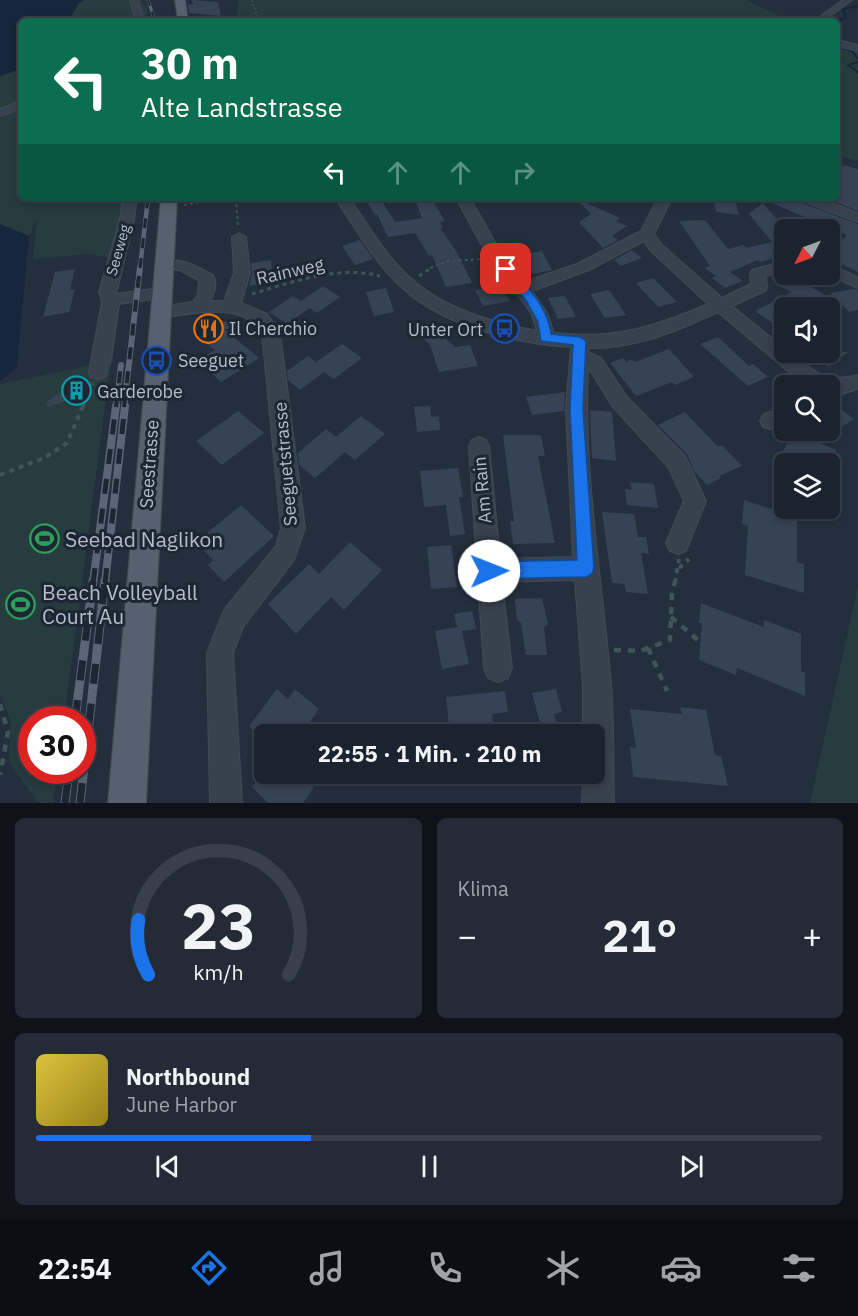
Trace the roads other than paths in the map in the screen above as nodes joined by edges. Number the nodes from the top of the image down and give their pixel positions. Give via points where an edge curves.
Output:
1 (134, 0) edge
2 (180, 0) edge
3 (848, 0) edge
4 (139, 18) edge
5 (183, 18) edge
6 (822, 18) edge
7 (840, 44) edge
8 (858, 48) edge
9 (18, 105) edge
10 (0, 113) edge
11 (130, 201) edge
12 (344, 201) edge
13 (465, 201) edge
14 (664, 201) edge
15 (816, 201) edge
16 (169, 203) edge
17 (858, 218) edge
18 (647, 234) junction
19 (238, 237) road end
20 (163, 266) junction
21 (774, 269) edge
22 (840, 275) edge
23 (858, 283) edge
24 (521, 289) junction
25 (111, 300) junction
26 (232, 302) junction
27 (160, 303) junction
28 (720, 305) junction
29 (199, 307) junction
30 (546, 338) junction
31 (579, 348) junction
32 (98, 372) road end
33 (805, 375) edge
34 (858, 382) edge
35 (840, 387) edge
36 (479, 446) dead end
37 (684, 551) road end
38 (586, 568) junction
39 (489, 571) junction
40 (498, 668) dead end
41 (126, 803) edge
42 (226, 803) edge
43 (598, 803) edge

1 - 4 street
2 - 5 main road
3 - 6 street
7 - 8 street
9 - 10 street
11 - 25 street, Seeweg via 106,292
12 - 30 street via 396,271 427,298 481,322
13 - 24 street
14 - 18 street
15 - 17 street
16 - 20 main road, Seestrasse
18 - 24 street via 583,267
18 - 28 street via 656,248
19 - 26 street via 242,273
20 - 27 main road, Seestrasse
20 - 29 street via 183,265 207,279 206,294
21 - 28 street via 758,273 759,287
22 - 23 street
24 - 30 street via 544,322
25 - 27 street, Seeweg
25 - 32 street, Seeweg
26 - 29 street, Seeguetstrasse
26 - 42 street, Seeguetstrasse via 261,319 272,333 294,528 286,552 233,618 220,654
27 - 29 street, Seeguetstrasse
27 - 41 main road, Seestrasse
28 - 31 street via 676,325
28 - 33 street
30 - 31 street
31 - 37 street via 595,363 620,402 677,462 695,501
31 - 38 street via 576,409
34 - 35 street
36 - 39 street, Am Rain
38 - 39 street
38 - 43 street via 597,687
39 - 40 street, Am Rain

